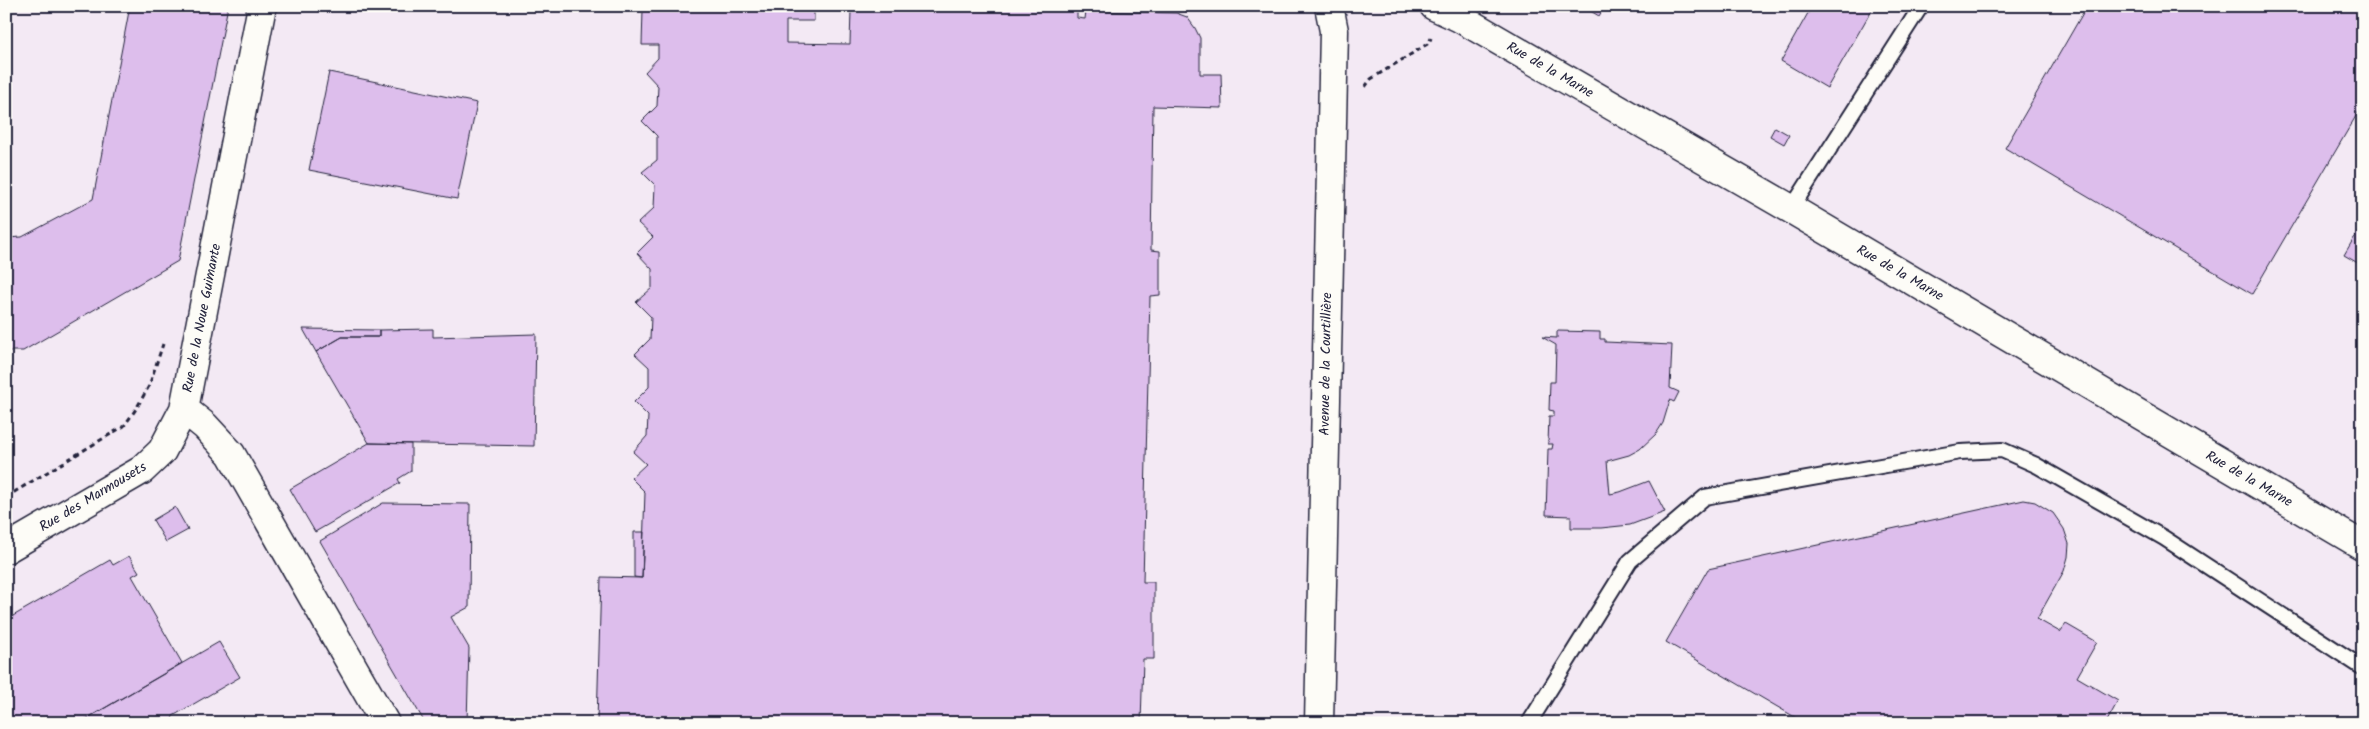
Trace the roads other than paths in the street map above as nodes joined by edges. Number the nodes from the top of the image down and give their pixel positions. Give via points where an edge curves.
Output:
1 (262, 6) edge
2 (1329, 6) edge
3 (1434, 6) edge
4 (1921, 6) edge
5 (1791, 209) junction
6 (184, 409) junction
7 (2363, 546) edge
8 (6, 549) edge
9 (2363, 668) edge
10 (385, 723) edge
11 (1319, 723) edge
12 (1529, 723) edge

1 - 6 street, Rue de la Noue Guimante
2 - 11 street, Avenue de la Courtillière via 1334,31
3 - 5 street, Rue de la Marne
4 - 5 lane
5 - 7 street, Rue de la Marne
6 - 8 street, Rue des Marmousets via 162,451 142,470
6 - 10 street, Rue de la Noue Guimante via 231,454
9 - 12 lane via 2164,538 2036,465 2002,450 1960,452 1705,497 1630,561

